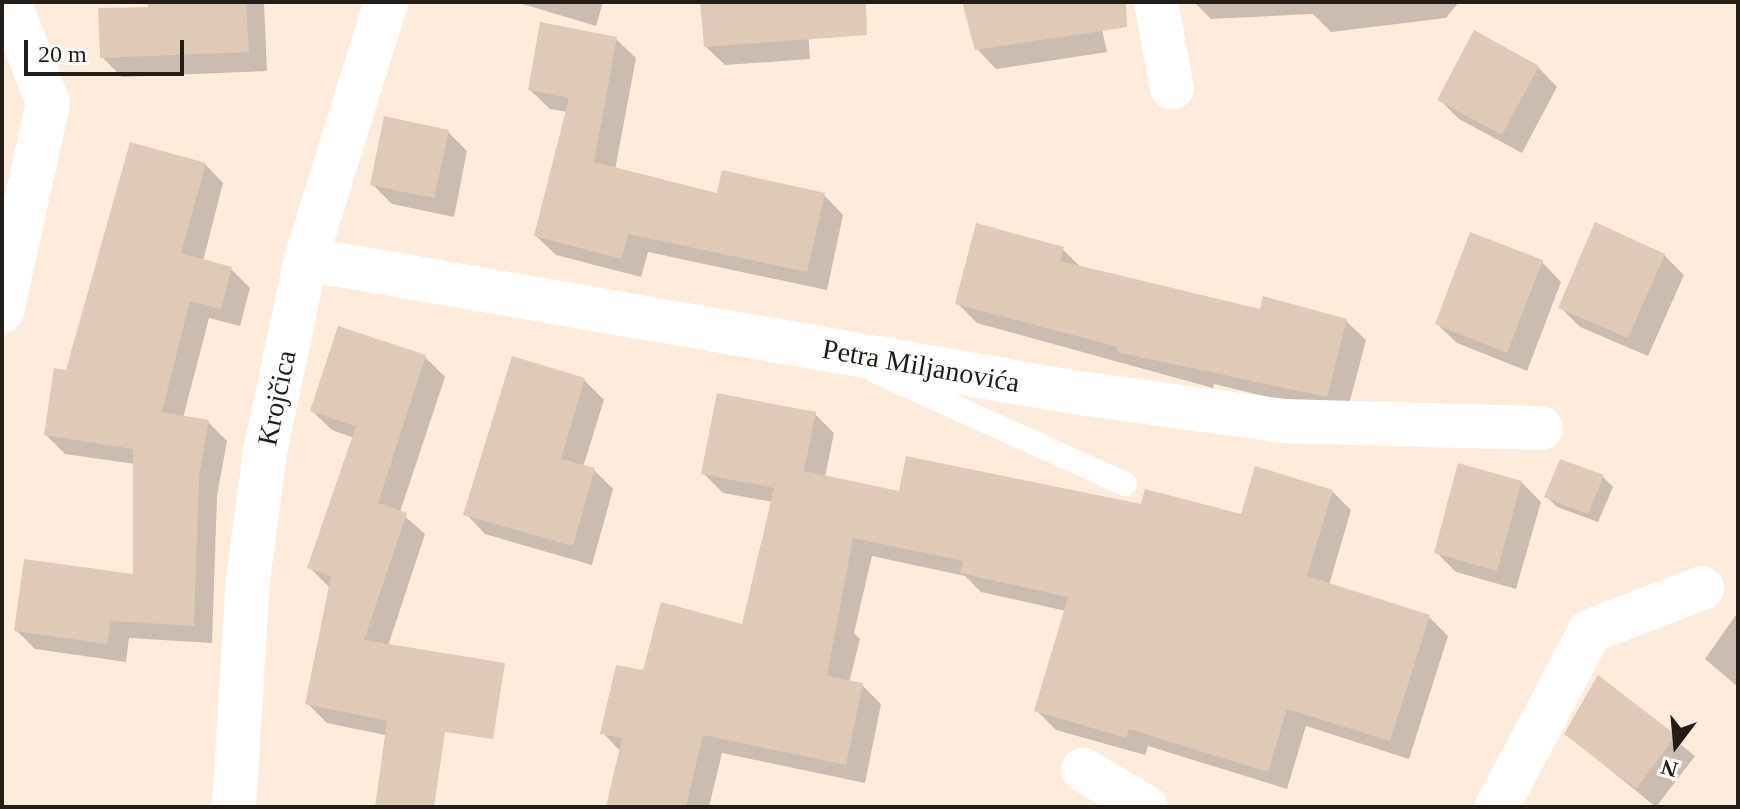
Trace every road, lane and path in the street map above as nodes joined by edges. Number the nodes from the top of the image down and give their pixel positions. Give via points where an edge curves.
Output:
1 (9, 2) edge
2 (386, 2) edge
3 (1156, 2) edge
4 (1172, 88) dead end
5 (306, 259) junction
6 (2, 311) edge
7 (831, 351) junction
8 (1541, 428) dead end
9 (1125, 484) dead end
10 (1702, 588) dead end
11 (1083, 770) dead end
12 (234, 807) edge
13 (1146, 807) edge
14 (1497, 807) edge

1 - 6 street via 48,103
2 - 5 street, Krojčica
3 - 4 street
5 - 7 street, Petra Miljanovića
5 - 12 street, Krojčica via 265,452 248,580
7 - 8 street, Petra Miljanovića via 1283,421
7 - 9 lane
10 - 14 street via 1590,631
11 - 13 street

